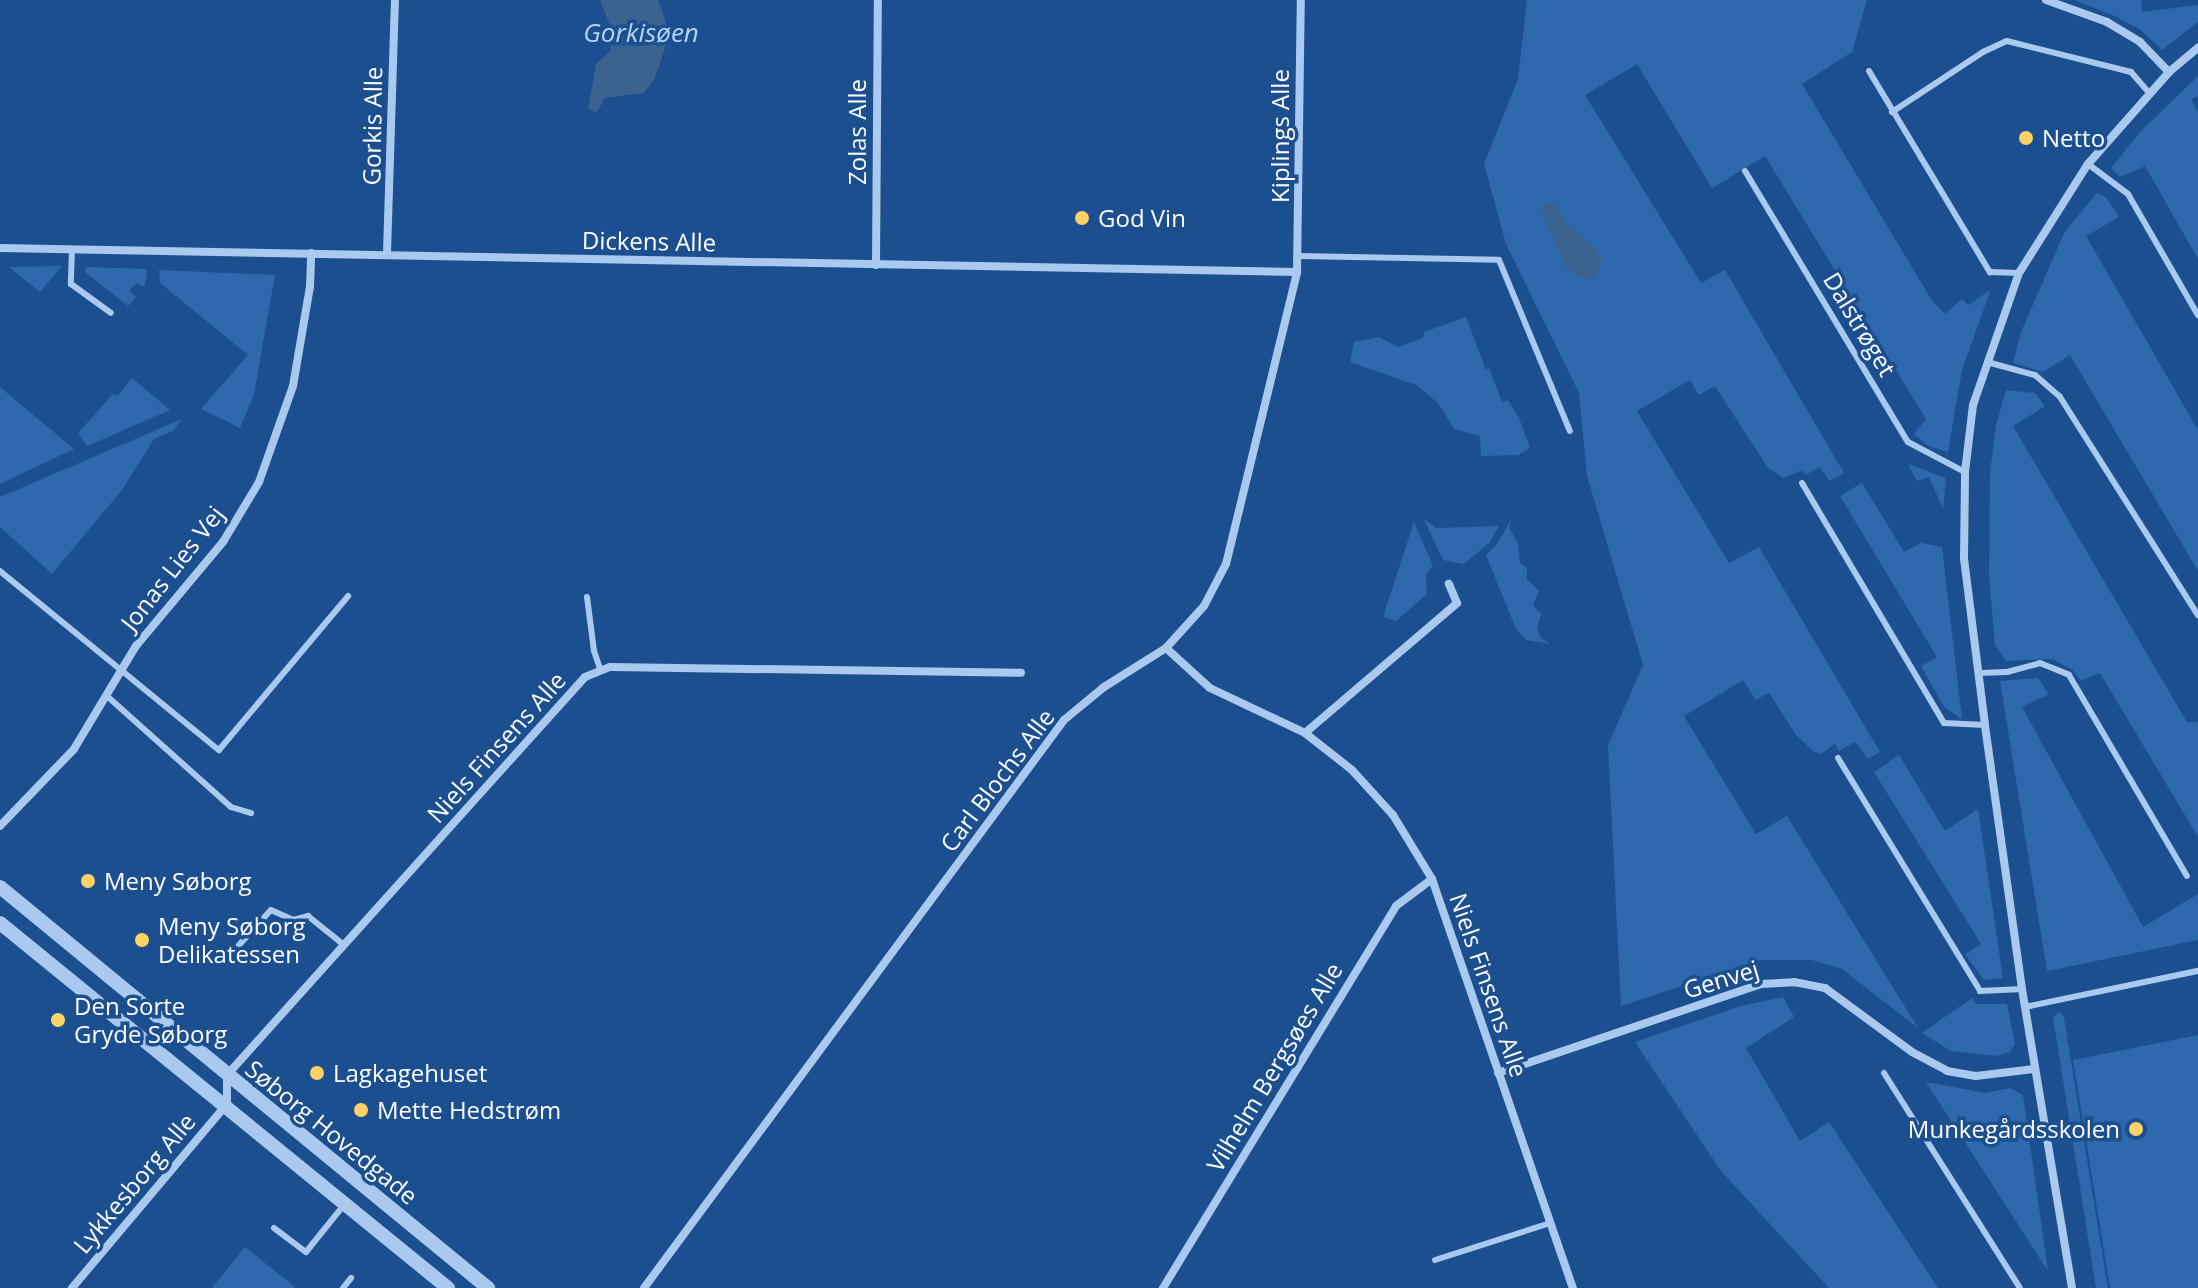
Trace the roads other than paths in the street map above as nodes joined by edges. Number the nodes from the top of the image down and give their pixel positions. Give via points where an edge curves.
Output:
1 (395, 0) edge
2 (878, 0) edge
3 (1301, 0) edge
4 (2046, 0) edge
5 (2198, 48) edge
6 (1869, 71) dead end
7 (2169, 72) junction
8 (2150, 94) junction
9 (1892, 112) junction
10 (2088, 164) junction
11 (1745, 171) dead end
12 (0, 248) edge
13 (72, 249) junction
14 (311, 253) junction
15 (387, 253) junction
16 (1299, 256) junction
17 (876, 265) junction
18 (1297, 272) junction
19 (2019, 273) junction
20 (111, 313) dead end
21 (2198, 315) edge
22 (1986, 361) junction
23 (1570, 431) dead end
24 (1965, 472) junction
25 (1802, 483) dead end
26 (0, 571) edge
27 (1449, 584) dead end
28 (348, 596) dead end
29 (587, 597) dead end
30 (2198, 615) edge
31 (1166, 648) junction
32 (122, 668) junction
33 (601, 671) junction
34 (1021, 673) dead end
35 (1980, 673) junction
36 (108, 697) junction
37 (1985, 725) junction
38 (1305, 733) junction
39 (1838, 758) dead end
40 (251, 813) dead end
41 (0, 826) edge
42 (2187, 876) dead end
43 (1432, 879) junction
44 (0, 887) edge
45 (0, 923) edge
46 (239, 945) dead end
47 (344, 945) junction
48 (2198, 971) edge
49 (2022, 989) junction
50 (2025, 1007) junction
51 (2035, 1069) junction
52 (1498, 1073) junction
53 (1884, 1073) dead end
54 (227, 1075) junction
55 (227, 1104) junction
56 (345, 1203) junction
57 (1550, 1223) junction
58 (274, 1228) dead end
59 (1435, 1260) dead end
60 (351, 1278) dead end
61 (72, 1288) edge
62 (343, 1288) edge
63 (448, 1288) edge
64 (488, 1288) edge
65 (644, 1288) edge
66 (1163, 1288) edge
67 (1573, 1288) edge
68 (2020, 1288) edge
69 (2072, 1288) edge

1 - 15 street, Gorkis Alle
2 - 17 street, Zolas Alle
3 - 16 street, Kiplings Alle
4 - 7 street via 2107,22 2140,42
5 - 7 street
6 - 9 lane
7 - 8 street
8 - 9 lane via 2131,72 2007,41
8 - 10 street
9 - 19 lane via 1990,272
10 - 19 street
10 - 21 lane via 2128,194
11 - 24 lane, Dalstrøget via 1908,442
12 - 13 street, Dickens Alle
13 - 14 street, Dickens Alle
13 - 20 lane via 71,284
14 - 15 street, Dickens Alle
14 - 32 street, Jonas Lies Vej via 293,386 259,482 223,542
15 - 17 street, Dickens Alle
16 - 18 street, Kiplings Alle
16 - 23 lane via 1499,260
17 - 18 street, Dickens Alle
18 - 31 street, Carl Blochs Alle via 1226,564 1204,606
19 - 22 street
22 - 24 street via 1973,405
22 - 30 lane via 2035,375 2060,397
24 - 35 street via 1964,558
25 - 37 lane via 1944,723
26 - 32 lane
27 - 38 street via 1457,603
28 - 32 lane via 219,750
29 - 33 lane
31 - 38 street, Niels Finsens Alle via 1210,688
31 - 65 street, Carl Blochs Alle via 1064,720
32 - 36 street, Jonas Lies Vej
33 - 34 street, Niels Finsens Alle via 610,667
33 - 47 street, Niels Finsens Alle via 585,677
35 - 37 street
35 - 42 lane via 2040,663 2069,675
36 - 40 lane via 231,807
36 - 41 street, Jonas Lies Vej via 74,749
37 - 49 street
38 - 43 street, Niels Finsens Alle via 1352,770 1393,815
39 - 49 lane via 1980,991
43 - 52 street, Niels Finsens Alle
43 - 66 street, Vilhelm Bergsøes Alle via 1396,906
44 - 54 street, Søborg Hovedgade
45 - 55 street, Søborg Hovedgade
46 - 47 lane via 271,910 293,920 308,916
47 - 54 street, Niels Finsens Alle
48 - 50 lane
49 - 50 street
50 - 51 street
51 - 52 street, Genvej via 1976,1076 1947,1071 1825,988 1794,982 1761,984
51 - 69 street
52 - 57 street, Niels Finsens Alle
53 - 68 lane
54 - 55 street
54 - 64 street, Søborg Hovedgade
55 - 56 street, Søborg Hovedgade
55 - 61 street, Lykkesborg Alle
56 - 58 lane via 306,1252
56 - 63 street, Søborg Hovedgade
57 - 59 lane
57 - 67 street, Niels Finsens Alle
60 - 62 lane

